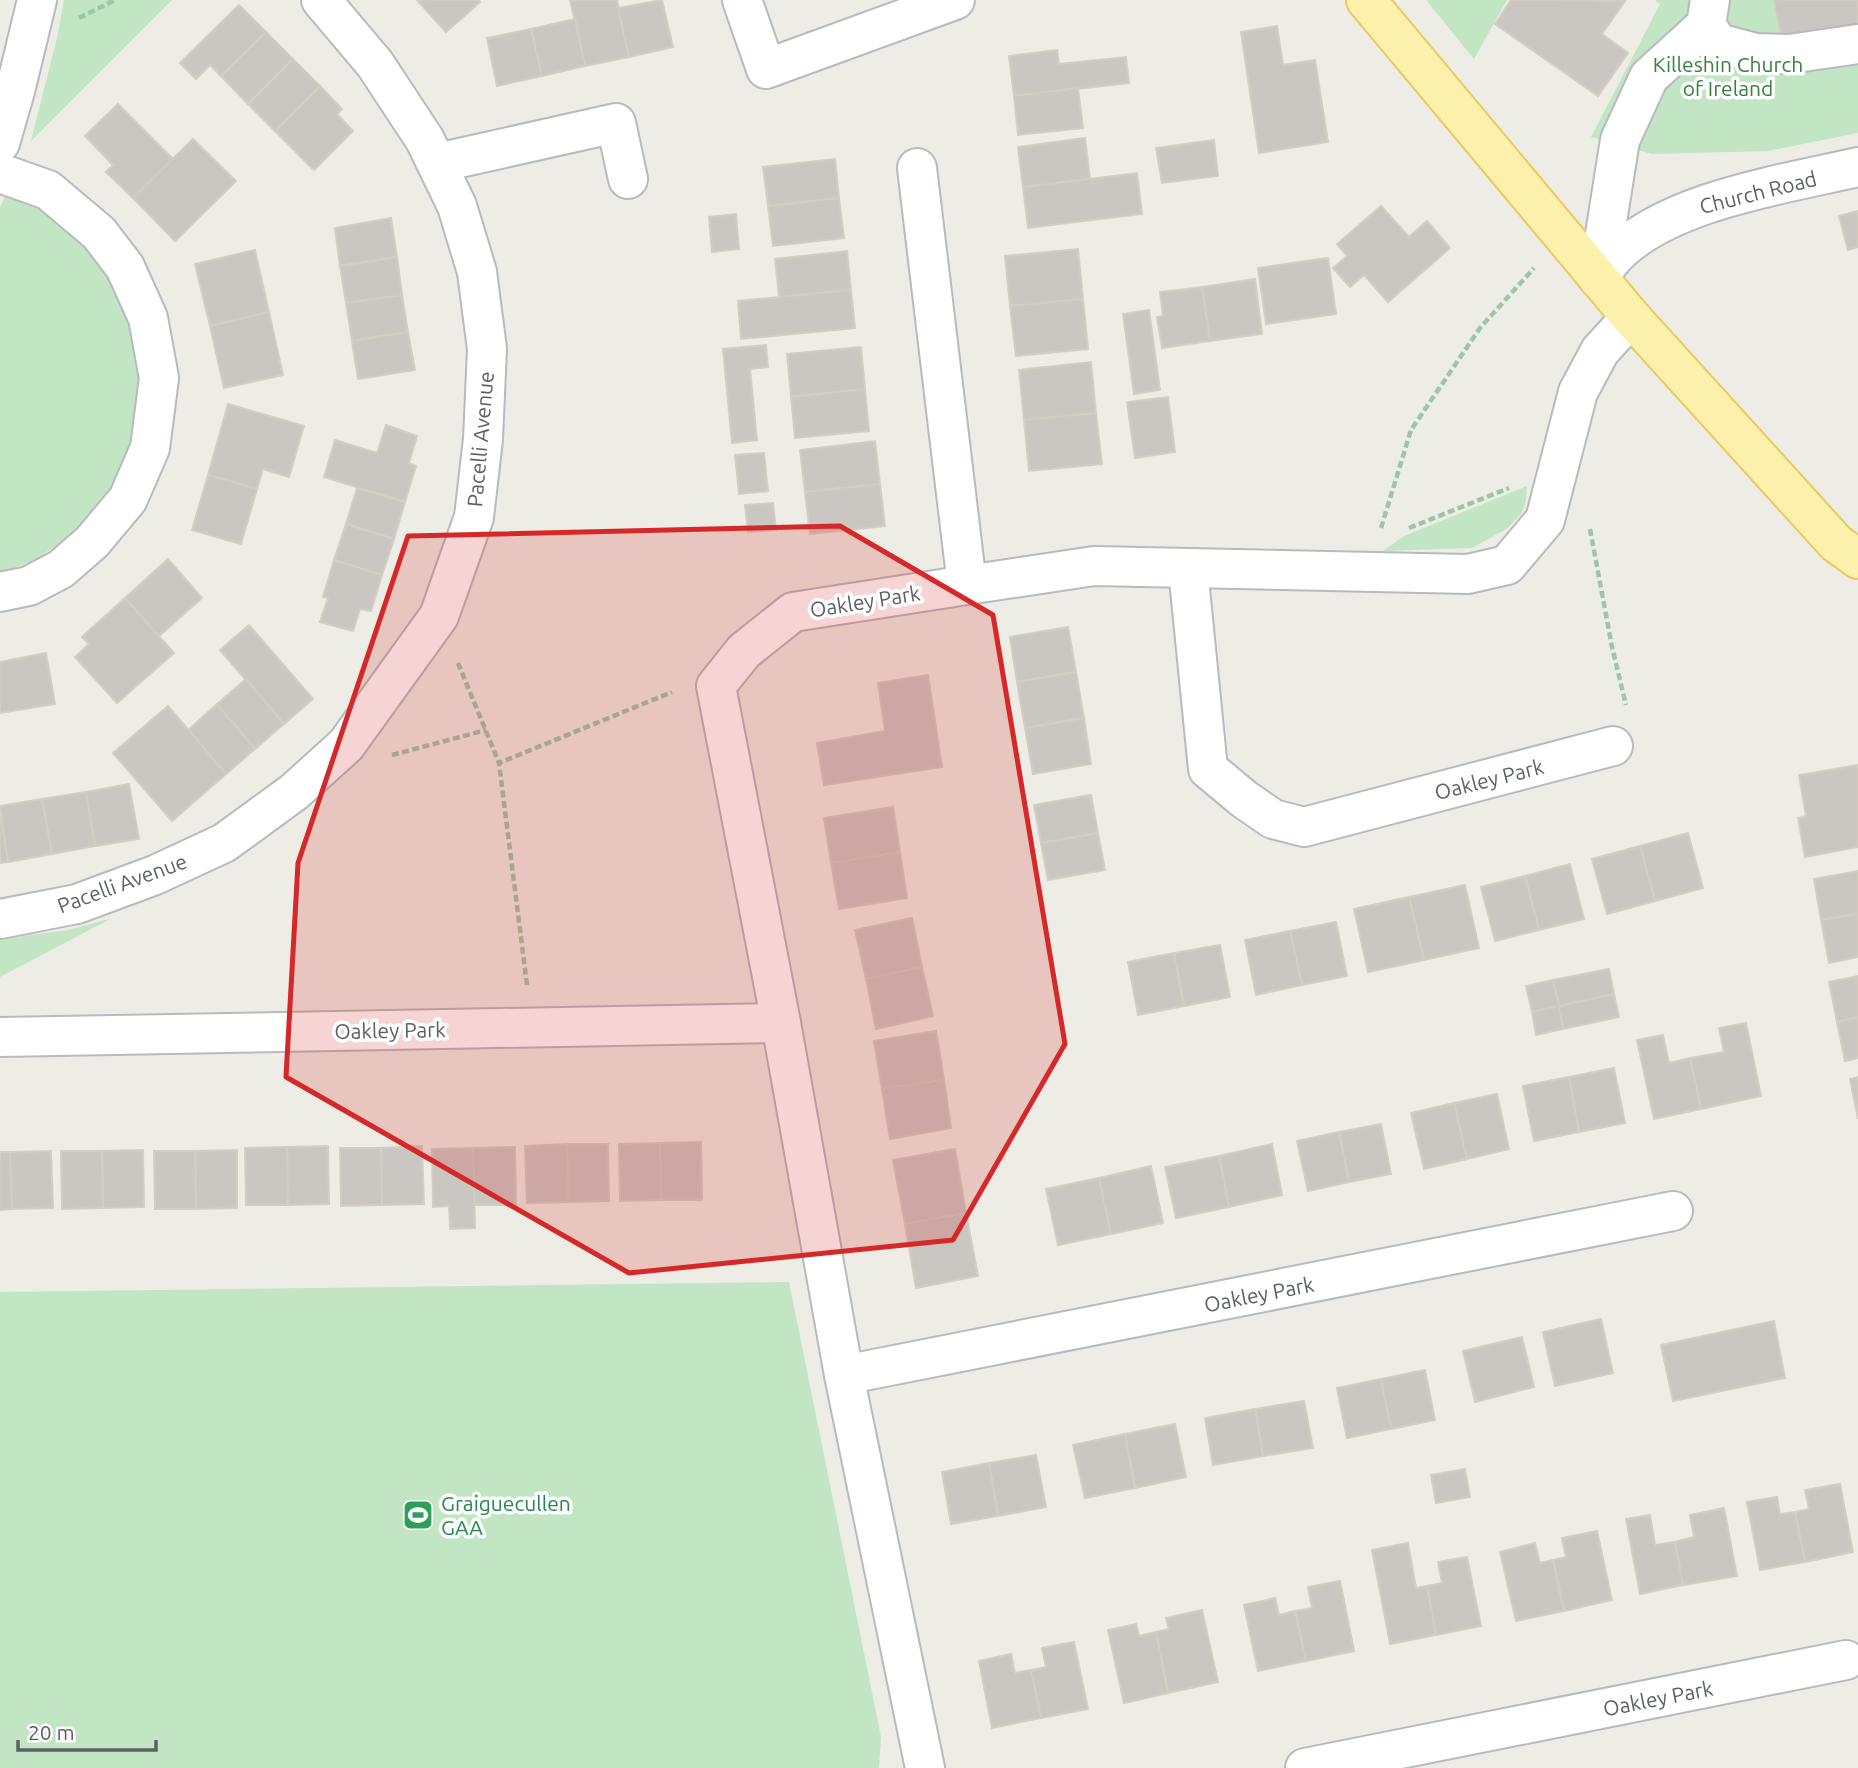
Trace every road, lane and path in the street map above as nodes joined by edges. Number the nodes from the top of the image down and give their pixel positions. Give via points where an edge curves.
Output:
1 (37, 0) edge
2 (321, 0) edge
3 (742, 0) edge
4 (955, 0) edge
5 (1366, 0) edge
6 (1708, 13) edge
7 (1858, 44) edge
8 (0, 144) edge
9 (437, 163) junction
10 (1858, 167) edge
11 (917, 168) dead end
12 (0, 173) edge
13 (628, 179) dead end
14 (1563, 237) junction
15 (1598, 278) junction
16 (1631, 317) junction
17 (1559, 469) junction
18 (1589, 526) dead end
19 (1373, 556) junction
20 (1858, 559) edge
21 (1188, 569) junction
22 (967, 585) junction
23 (0, 592) edge
24 (439, 616) junction
25 (716, 687) junction
26 (486, 730) junction
27 (346, 745) junction
28 (1613, 746) joint
29 (499, 763) junction
30 (0, 919) edge
31 (781, 1023) junction
32 (533, 1028) junction
33 (0, 1037) edge
34 (1673, 1211) dead end
35 (844, 1375) junction
36 (1846, 1660) dead end
37 (925, 1768) edge
38 (1305, 1768) edge

1 - 8 street
2 - 9 street, Pacelli Avenue via 375,64
3 - 4 street via 766,69
5 - 14 main road
6 - 7 street via 1718,43 1756,53 1789,54
6 - 15 street via 1649,77 1620,140
9 - 13 street via 616,124
9 - 24 street, Pacelli Avenue via 457,206 477,272 487,349 484,439 474,517
10 - 15 street, Church Road via 1701,205 1651,228 1615,256
11 - 22 street
12 - 23 street via 48,191 99,233 125,267 148,318 159,378 150,448 128,499 61,569 29,586
14 - 15 main road
14 - 19 path via 1480,328 1411,430
15 - 16 main road
16 - 17 street, Oakley Park via 1600,351 1578,392
16 - 20 main road via 1836,543
17 - 19 path
17 - 19 street, Oakley Park via 1545,520 1507,565 1468,574
18 - 28 path via 1635,741
19 - 21 street, Oakley Park
21 - 22 street, Oakley Park via 1094,566
21 - 28 street, Oakley Park via 1208,769 1273,819 1304,827
22 - 25 street, Oakley Park via 793,612 744,651
24 - 26 path
24 - 27 street, Pacelli Avenue
25 - 29 path via 674,691
25 - 31 street
26 - 27 path via 386,757
26 - 29 path
27 - 30 street, Pacelli Avenue via 294,792 224,843 77,904
29 - 32 path
31 - 32 street, Oakley Park
31 - 35 street
32 - 33 street, Oakley Park
34 - 35 street, Oakley Park
35 - 37 street
36 - 38 street, Oakley Park

